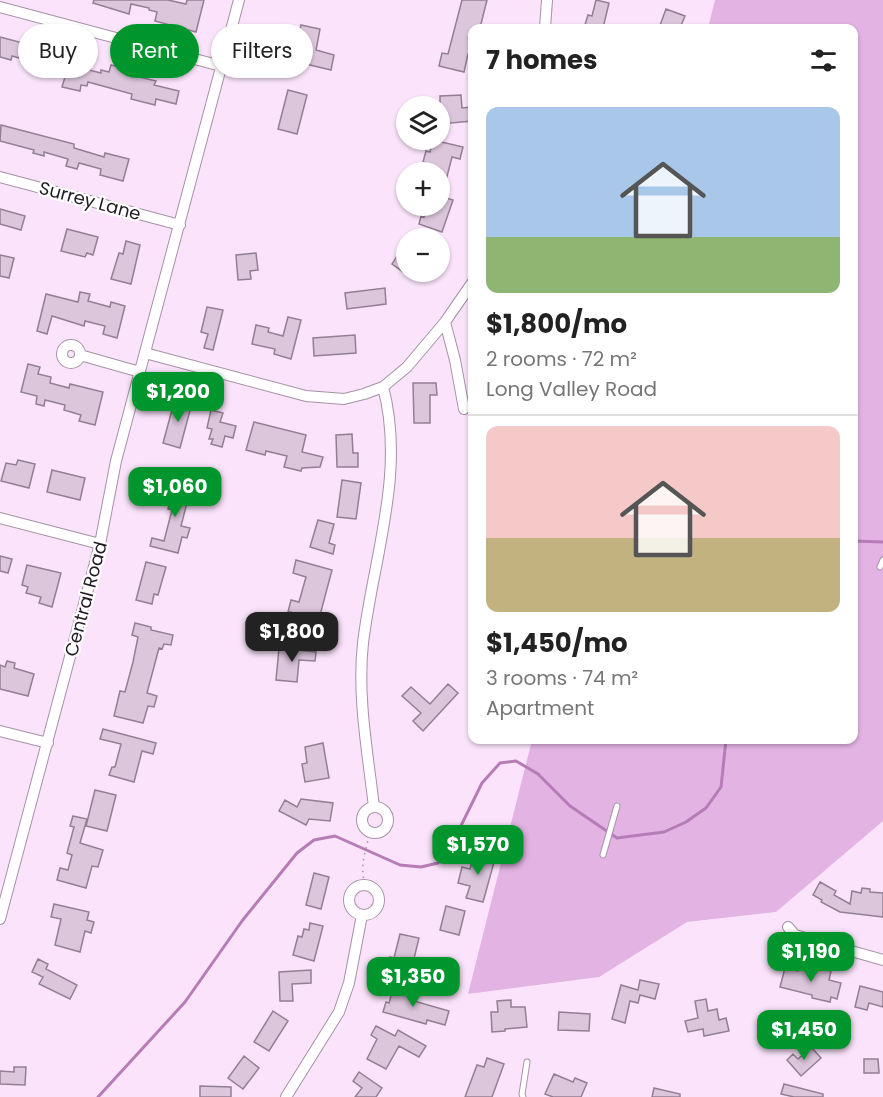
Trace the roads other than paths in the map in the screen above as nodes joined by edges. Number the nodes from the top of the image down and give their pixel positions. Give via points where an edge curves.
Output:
1 (239, 0) edge
2 (547, 0) edge
3 (0, 7) edge
4 (232, 24) edge
5 (545, 24) edge
6 (211, 63) edge
7 (218, 78) edge
8 (0, 177) edge
9 (180, 225) junction
10 (468, 289) edge
11 (445, 321) junction
12 (145, 352) junction
13 (80, 355) dead end
14 (140, 372) junction
15 (383, 387) junction
16 (464, 409) dead end
17 (0, 518) edge
18 (100, 543) junction
19 (883, 560) edge
20 (880, 567) dead end
21 (0, 731) edge
22 (48, 742) junction
23 (617, 806) dead end
24 (374, 807) junction
25 (603, 855) dead end
26 (362, 915) junction
27 (0, 919) edge
28 (788, 927) dead end
29 (883, 960) edge
30 (527, 1062) dead end
31 (286, 1097) edge
32 (523, 1097) edge

1 - 4 street, Central Road
2 - 5 street
3 - 6 street
7 - 9 street, Central Road
8 - 9 street, Surrey Lane
9 - 12 street, Central Road
10 - 11 street
11 - 15 street via 407,367
11 - 16 street
12 - 14 street, Central Road
12 - 15 street via 306,396 344,399
13 - 14 street
14 - 18 street, Central Road via 116,461
15 - 24 street via 390,431 390,479 362,660
17 - 18 street
18 - 22 street, Central Road
19 - 20 lane
21 - 22 street
22 - 27 street, Central Road
23 - 25 lane
24 - 24 street via 382,809 388,820 382,831 369,836 362,818 366,810
26 - 26 street via 372,913 379,900 376,890 365,884 352,891 349,901 353,910
26 - 31 street via 349,983 339,1012
28 - 29 street via 795,935
30 - 32 lane

